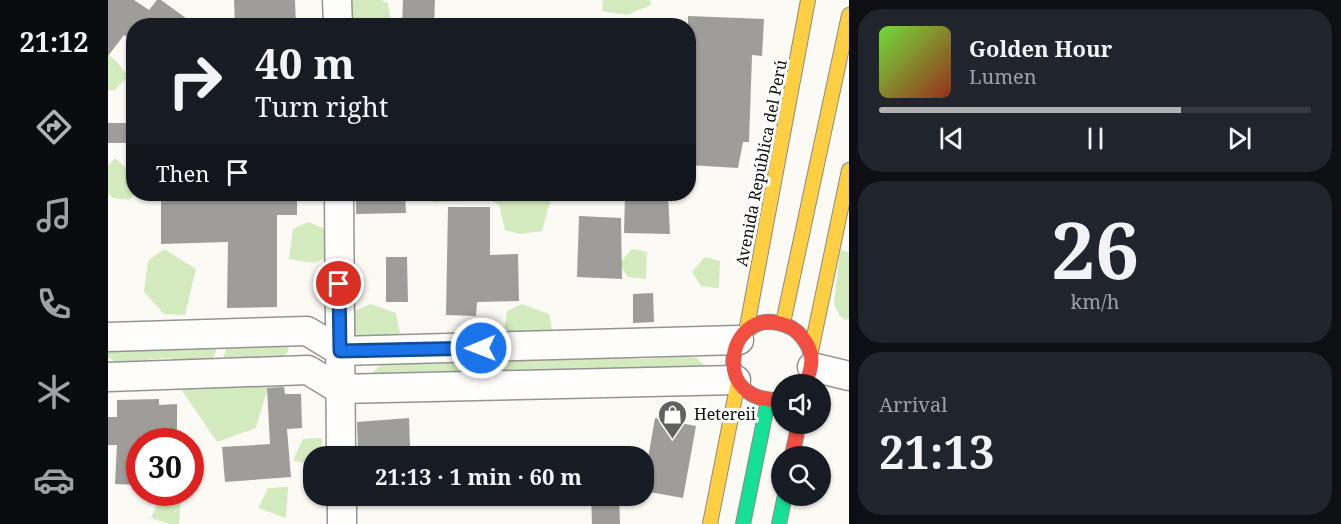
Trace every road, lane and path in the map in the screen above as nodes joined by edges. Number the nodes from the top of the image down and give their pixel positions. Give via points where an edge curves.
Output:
1 (337, 0) edge
2 (808, 0) edge
3 (849, 15) edge
4 (338, 18) edge
5 (849, 170) edge
6 (339, 201) edge
7 (783, 323) junction
8 (108, 336) edge
9 (742, 336) junction
10 (340, 351) junction
11 (809, 373) edge
12 (849, 376) edge
13 (108, 377) edge
14 (737, 381) junction
15 (339, 389) junction
16 (771, 400) edge
17 (771, 416) edge
18 (341, 446) edge
19 (342, 506) edge
20 (782, 506) edge
21 (342, 524) edge
22 (710, 524) edge
23 (743, 524) edge
24 (779, 524) edge

1 - 4 street
2 - 9 main road, Avenida República del Perú
3 - 7 main road
5 - 11 main road
6 - 10 street
7 - 9 main road via 760,324
7 - 11 main road via 804,336
8 - 10 street via 308,331
9 - 10 street
9 - 14 main road, Avenida República del Perú via 732,359
10 - 15 street
11 - 12 street
13 - 15 street via 308,370
14 - 15 street
14 - 16 main road via 751,396
14 - 22 main road
15 - 18 street
17 - 23 main road
19 - 21 street
20 - 24 main road

